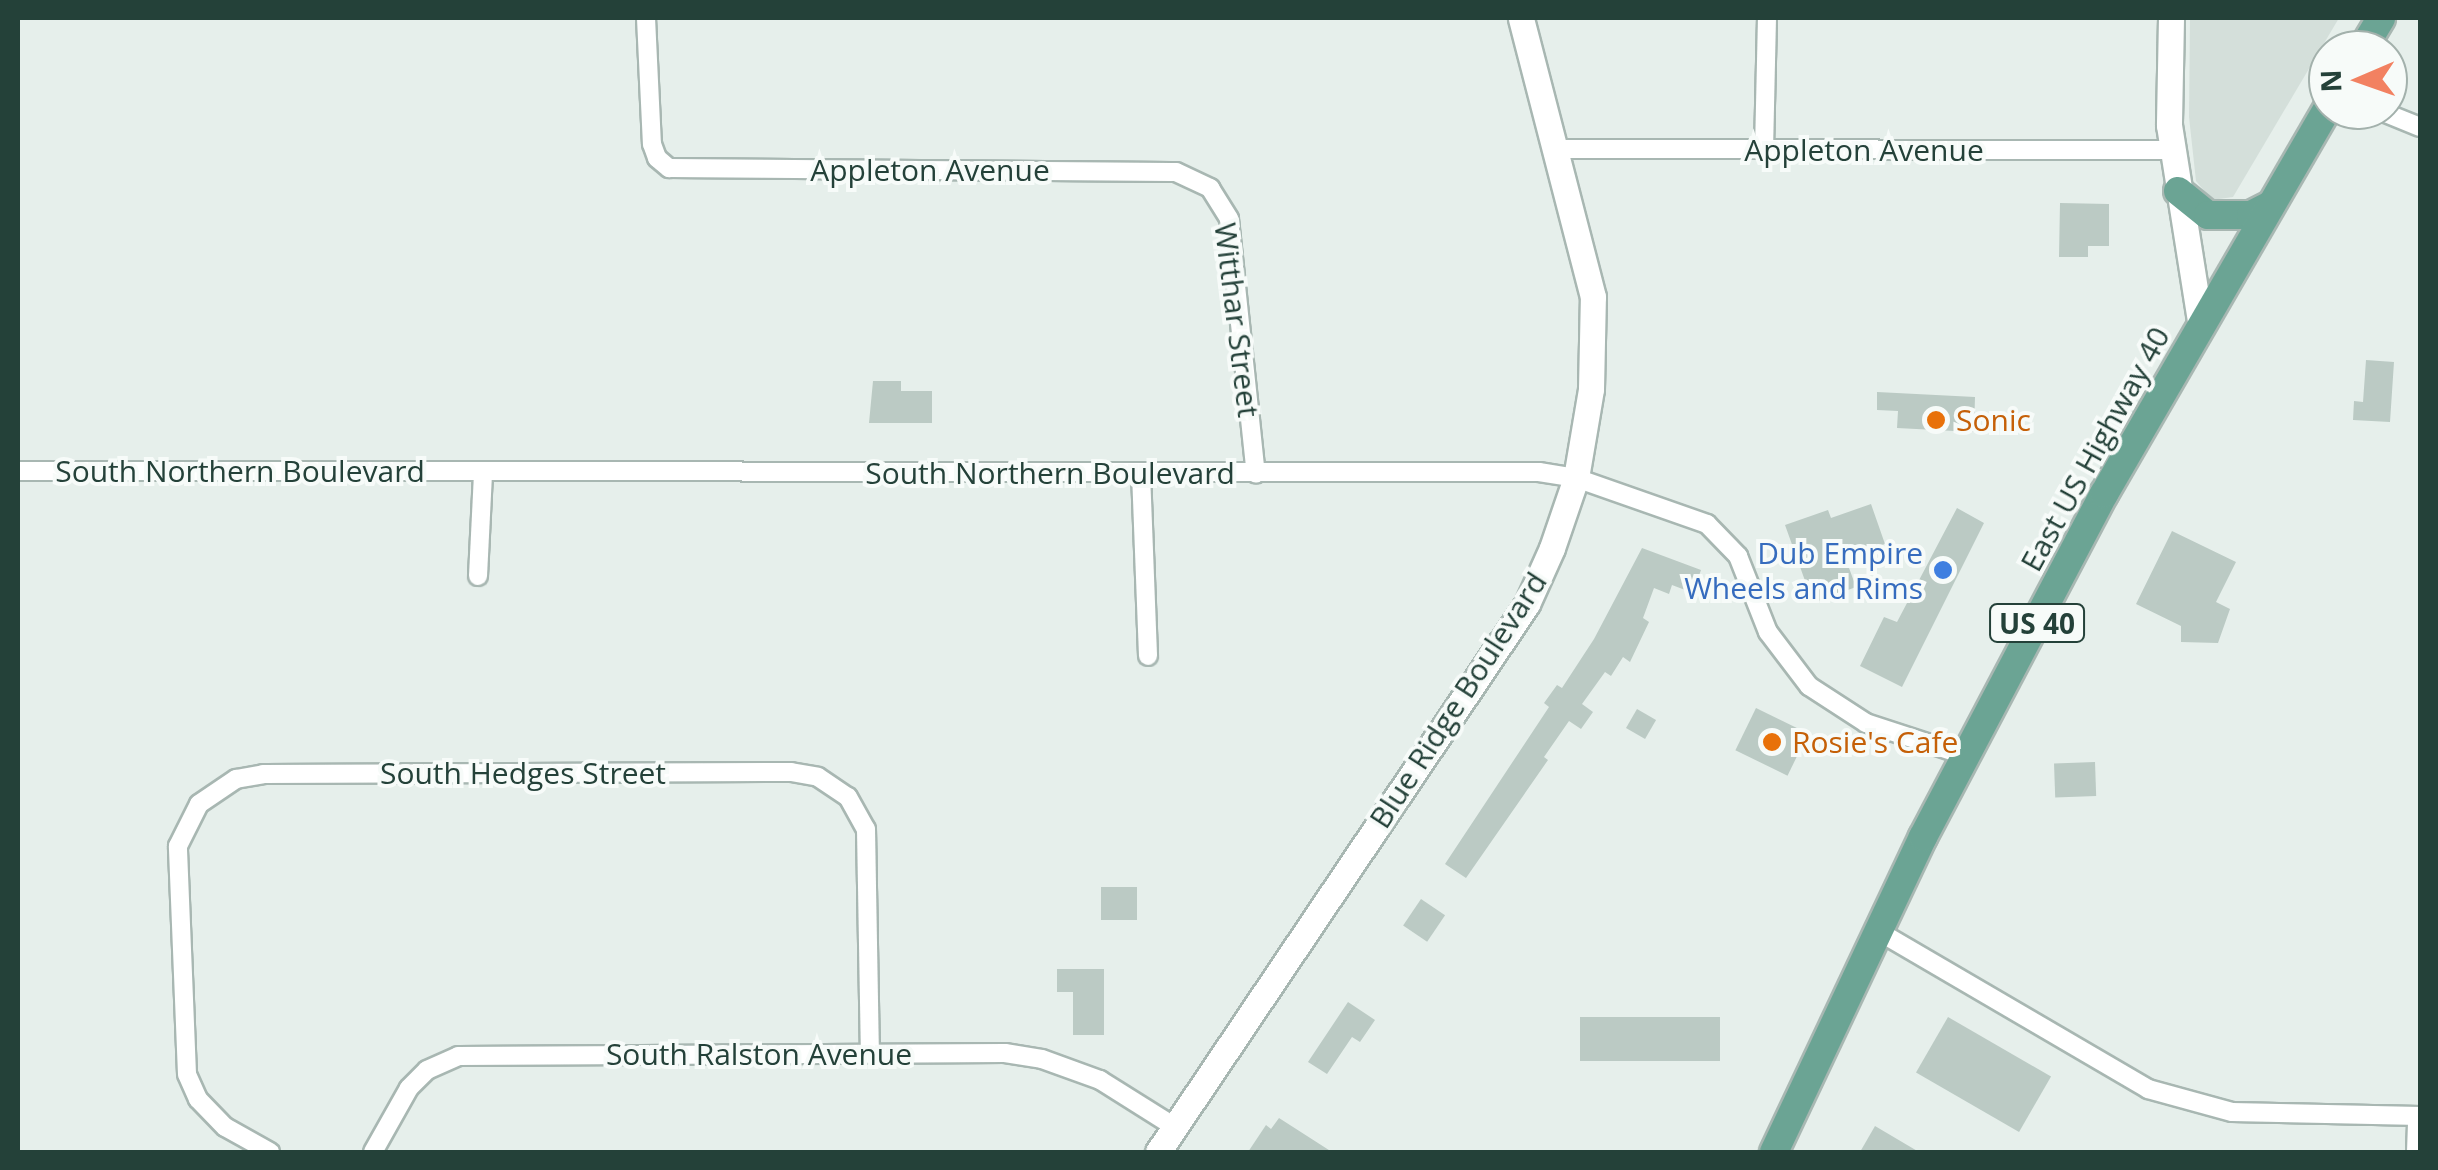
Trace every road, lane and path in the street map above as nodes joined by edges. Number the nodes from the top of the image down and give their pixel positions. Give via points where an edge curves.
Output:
1 (646, 18) edge
2 (1522, 18) edge
3 (1767, 18) edge
4 (2172, 18) edge
5 (2315, 130) edge
6 (1556, 149) junction
7 (1764, 150) junction
8 (2172, 150) junction
9 (1195, 178) joint
10 (2178, 191) junction
11 (2271, 205) junction
12 (2201, 326) junction
13 (18, 471) edge
14 (483, 472) junction
15 (1142, 473) junction
16 (1256, 474) junction
17 (1576, 478) junction
18 (478, 576) dead end
19 (1148, 656) dead end
20 (1967, 756) junction
21 (1878, 931) junction
22 (870, 1053) junction
23 (2419, 1116) edge
24 (1175, 1127) junction
25 (270, 1152) edge
26 (374, 1152) edge
27 (1158, 1152) edge
28 (1774, 1152) edge
29 (2416, 1152) edge

1 - 9 street, Appleton Avenue via 652,144 670,168 1176,172
2 - 6 street, Blue Ridge Boulevard
3 - 7 street
4 - 8 street
5 - 11 main road, East US Highway 40 / US 40
6 - 7 street, Appleton Avenue
6 - 17 street, Blue Ridge Boulevard via 1593,297 1591,389
7 - 8 street, Appleton Avenue
8 - 10 street
9 - 16 street, Witthar Street via 1229,218
10 - 11 main road via 2208,215 2251,215
10 - 12 street
11 - 12 main road, East US Highway 40 / US 40
12 - 20 main road, East US Highway 40 / US 40
13 - 14 street, South Northern Boulevard
14 - 15 street, South Northern Boulevard
14 - 18 street
15 - 16 street, South Northern Boulevard
15 - 19 street
16 - 17 street, South Northern Boulevard via 1539,472
17 - 20 street, South Northern Boulevard via 1706,524 1738,556 1768,632 1810,686 1866,724
17 - 24 street, Blue Ridge Boulevard via 1527,604
20 - 21 main road, East US Highway 40 / US 40
21 - 23 street via 2148,1089 2232,1112
21 - 28 main road, East US Highway 40 / US 40
22 - 24 street, South Ralston Avenue via 1005,1053 1042,1060 1100,1080
22 - 25 street, South Hedges Street via 866,829 848,797 818,776 236,779 199,804 178,846 186,1074 198,1099 225,1126
22 - 26 street, South Ralston Avenue via 458,1056 427,1070 410,1088
23 - 29 street
24 - 27 street, Blue Ridge Boulevard

